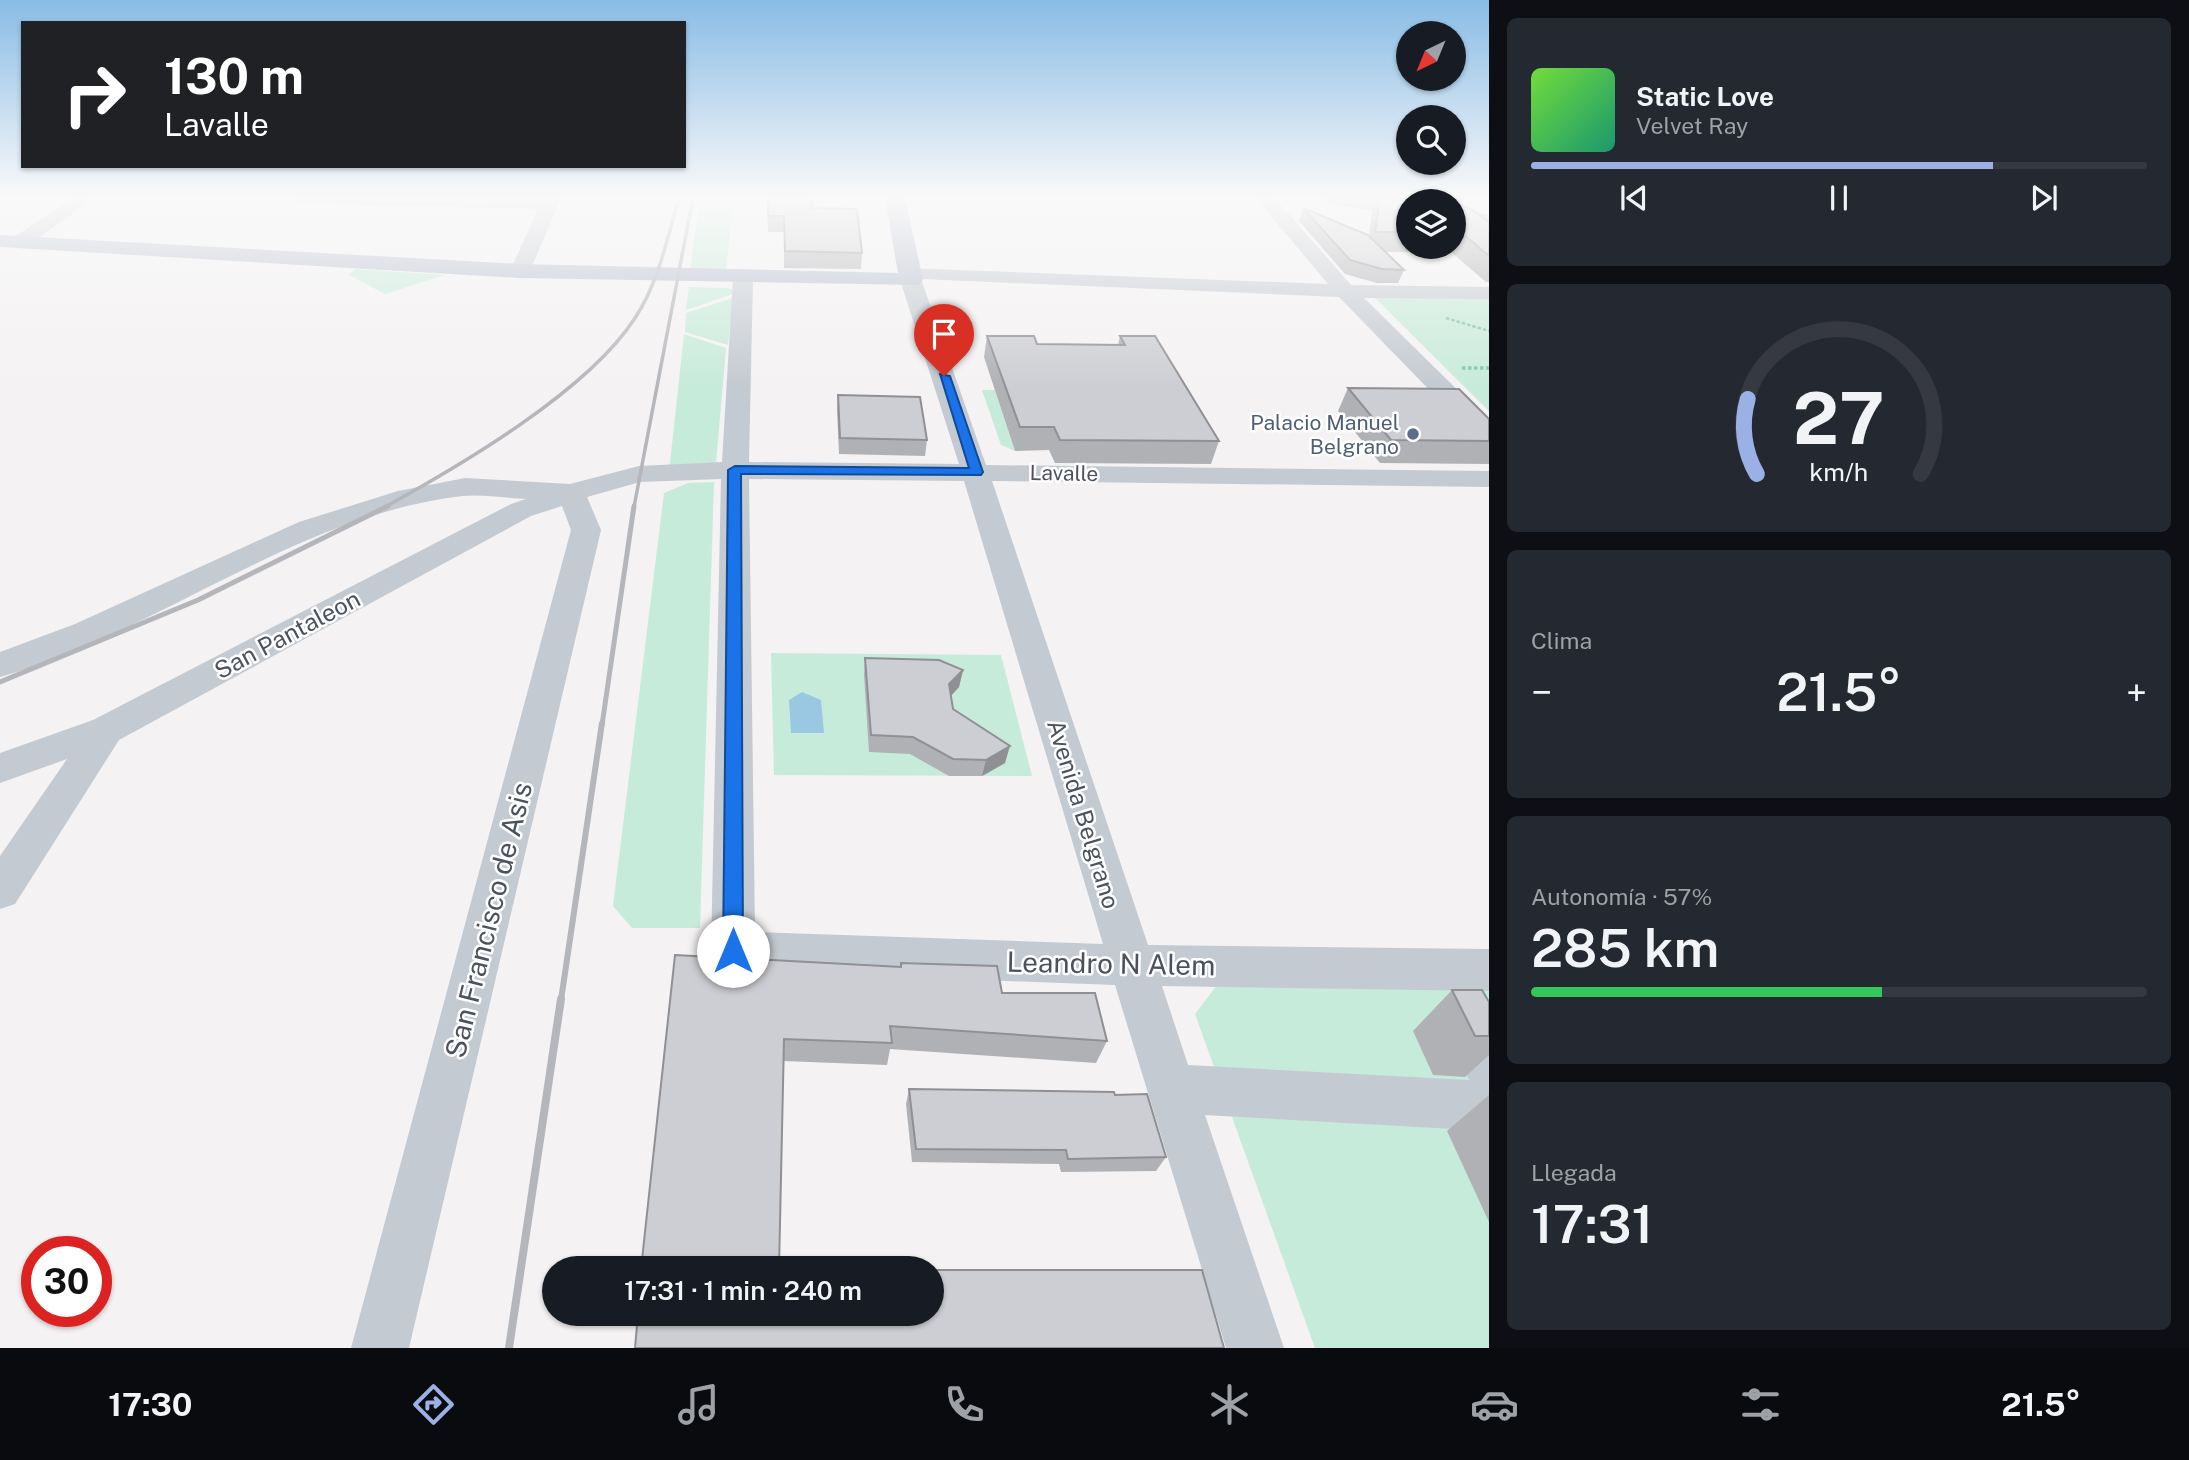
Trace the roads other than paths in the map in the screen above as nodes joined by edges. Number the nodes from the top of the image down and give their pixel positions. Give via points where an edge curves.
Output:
1 (342, 261) edge
2 (524, 261) edge
3 (908, 261) edge
4 (1320, 261) edge
5 (520, 271) junction
6 (911, 276) junction
7 (743, 278) junction
8 (1345, 290) junction
9 (1489, 293) edge
10 (1489, 436) edge
11 (735, 470) junction
12 (977, 472) junction
13 (639, 474) joint
14 (1489, 479) edge
15 (571, 493) junction
16 (0, 666) edge
17 (106, 730) junction
18 (0, 768) edge
19 (0, 891) edge
20 (1131, 965) junction
21 (1437, 968) junction
22 (1489, 970) edge
23 (1489, 1069) edge
24 (1170, 1089) junction
25 (1489, 1106) edge
26 (380, 1348) edge
27 (1255, 1348) edge

1 - 5 main road
2 - 5 street
3 - 6 main road
4 - 8 street
5 - 7 main road
6 - 7 main road
6 - 8 street
6 - 12 street, Avenida Belgrano
7 - 11 street
8 - 9 street
8 - 10 street
11 - 12 street, Lavalle
11 - 13 street, Lavalle
11 - 20 street, Leandro N Alem via 733,951
12 - 14 street, Lavalle
12 - 20 street, Avenida Belgrano
13 - 15 street, San Pantaleon
15 - 16 street via 465,487 408,497 310,528 87,632
15 - 17 street, San Pantaleon via 521,510
15 - 26 street, San Francisco de Asis via 586,530
17 - 18 street, San Pantaleon
17 - 19 street
20 - 21 street, Leandro N Alem
20 - 24 street, Avenida Belgrano
21 - 22 street, Leandro N Alem
21 - 23 street
24 - 25 street
24 - 27 street, Avenida Belgrano

